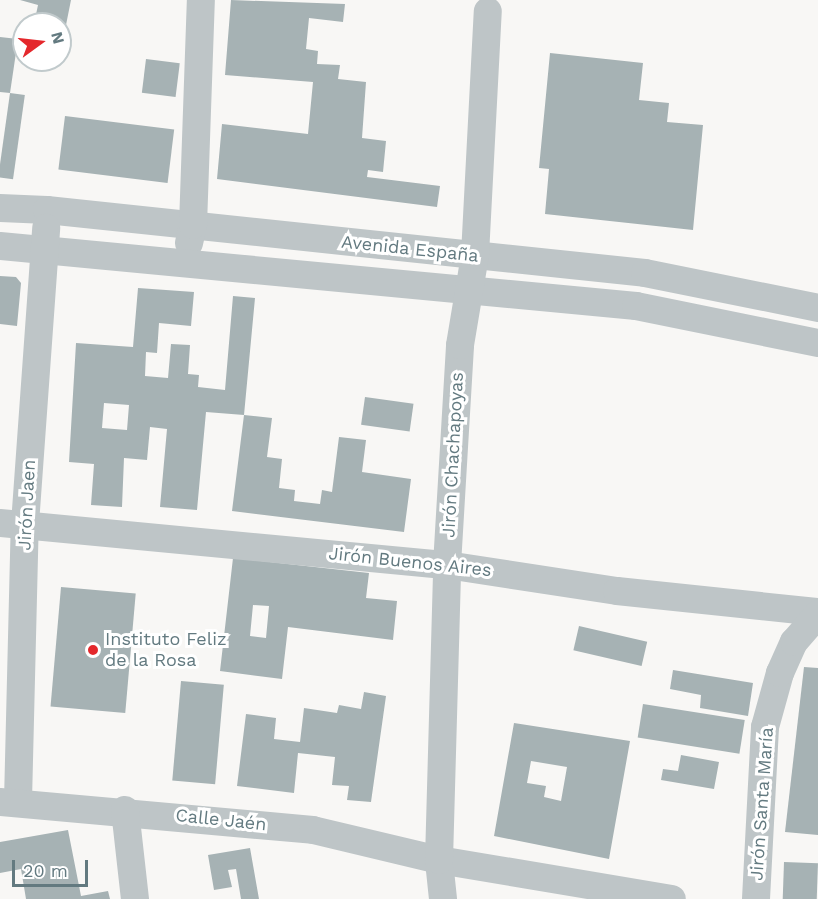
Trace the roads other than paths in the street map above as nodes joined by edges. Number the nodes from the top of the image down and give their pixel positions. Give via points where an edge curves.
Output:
1 (201, 0) edge
2 (488, 11) dead end
3 (0, 208) edge
4 (48, 210) junction
5 (193, 225) junction
6 (0, 246) edge
7 (45, 248) junction
8 (475, 255) junction
9 (183, 264) junction
10 (468, 289) junction
11 (818, 308) edge
12 (818, 343) edge
13 (12, 523) edge
14 (447, 565) junction
15 (818, 613) edge
16 (9, 802) edge
17 (125, 810) junction
18 (440, 860) junction
19 (135, 899) edge
20 (443, 899) edge
21 (672, 899) edge
22 (756, 899) edge

1 - 5 street
2 - 8 street, Jirón Chachapoyas
3 - 4 street, Avenida España
4 - 5 street, Avenida España
4 - 7 street, Jirón Jaen
5 - 8 street, Avenida España
5 - 9 street
6 - 7 street, Avenida España
7 - 9 street, Avenida España
7 - 13 street, Jirón Jaen
8 - 10 street, Jirón Chachapoyas
8 - 11 street, Avenida España via 645,273
9 - 10 street, Avenida España
10 - 12 street, Avenida España via 636,306
10 - 14 street, Jirón Chachapoyas via 460,345
13 - 14 street, Jirón Buenos Aires
13 - 16 street, Jirón Jaen
14 - 15 street, Jirón Buenos Aires via 617,591
14 - 18 street, Jirón Chachapoyas
15 - 22 street, Jirón Santa María via 794,642 780,673 765,727
16 - 17 street, Calle Jaén
17 - 18 street, Calle Jaén via 314,830
17 - 19 street
18 - 20 street, Jirón Chachapoyas
18 - 21 street, Calle Jaén

